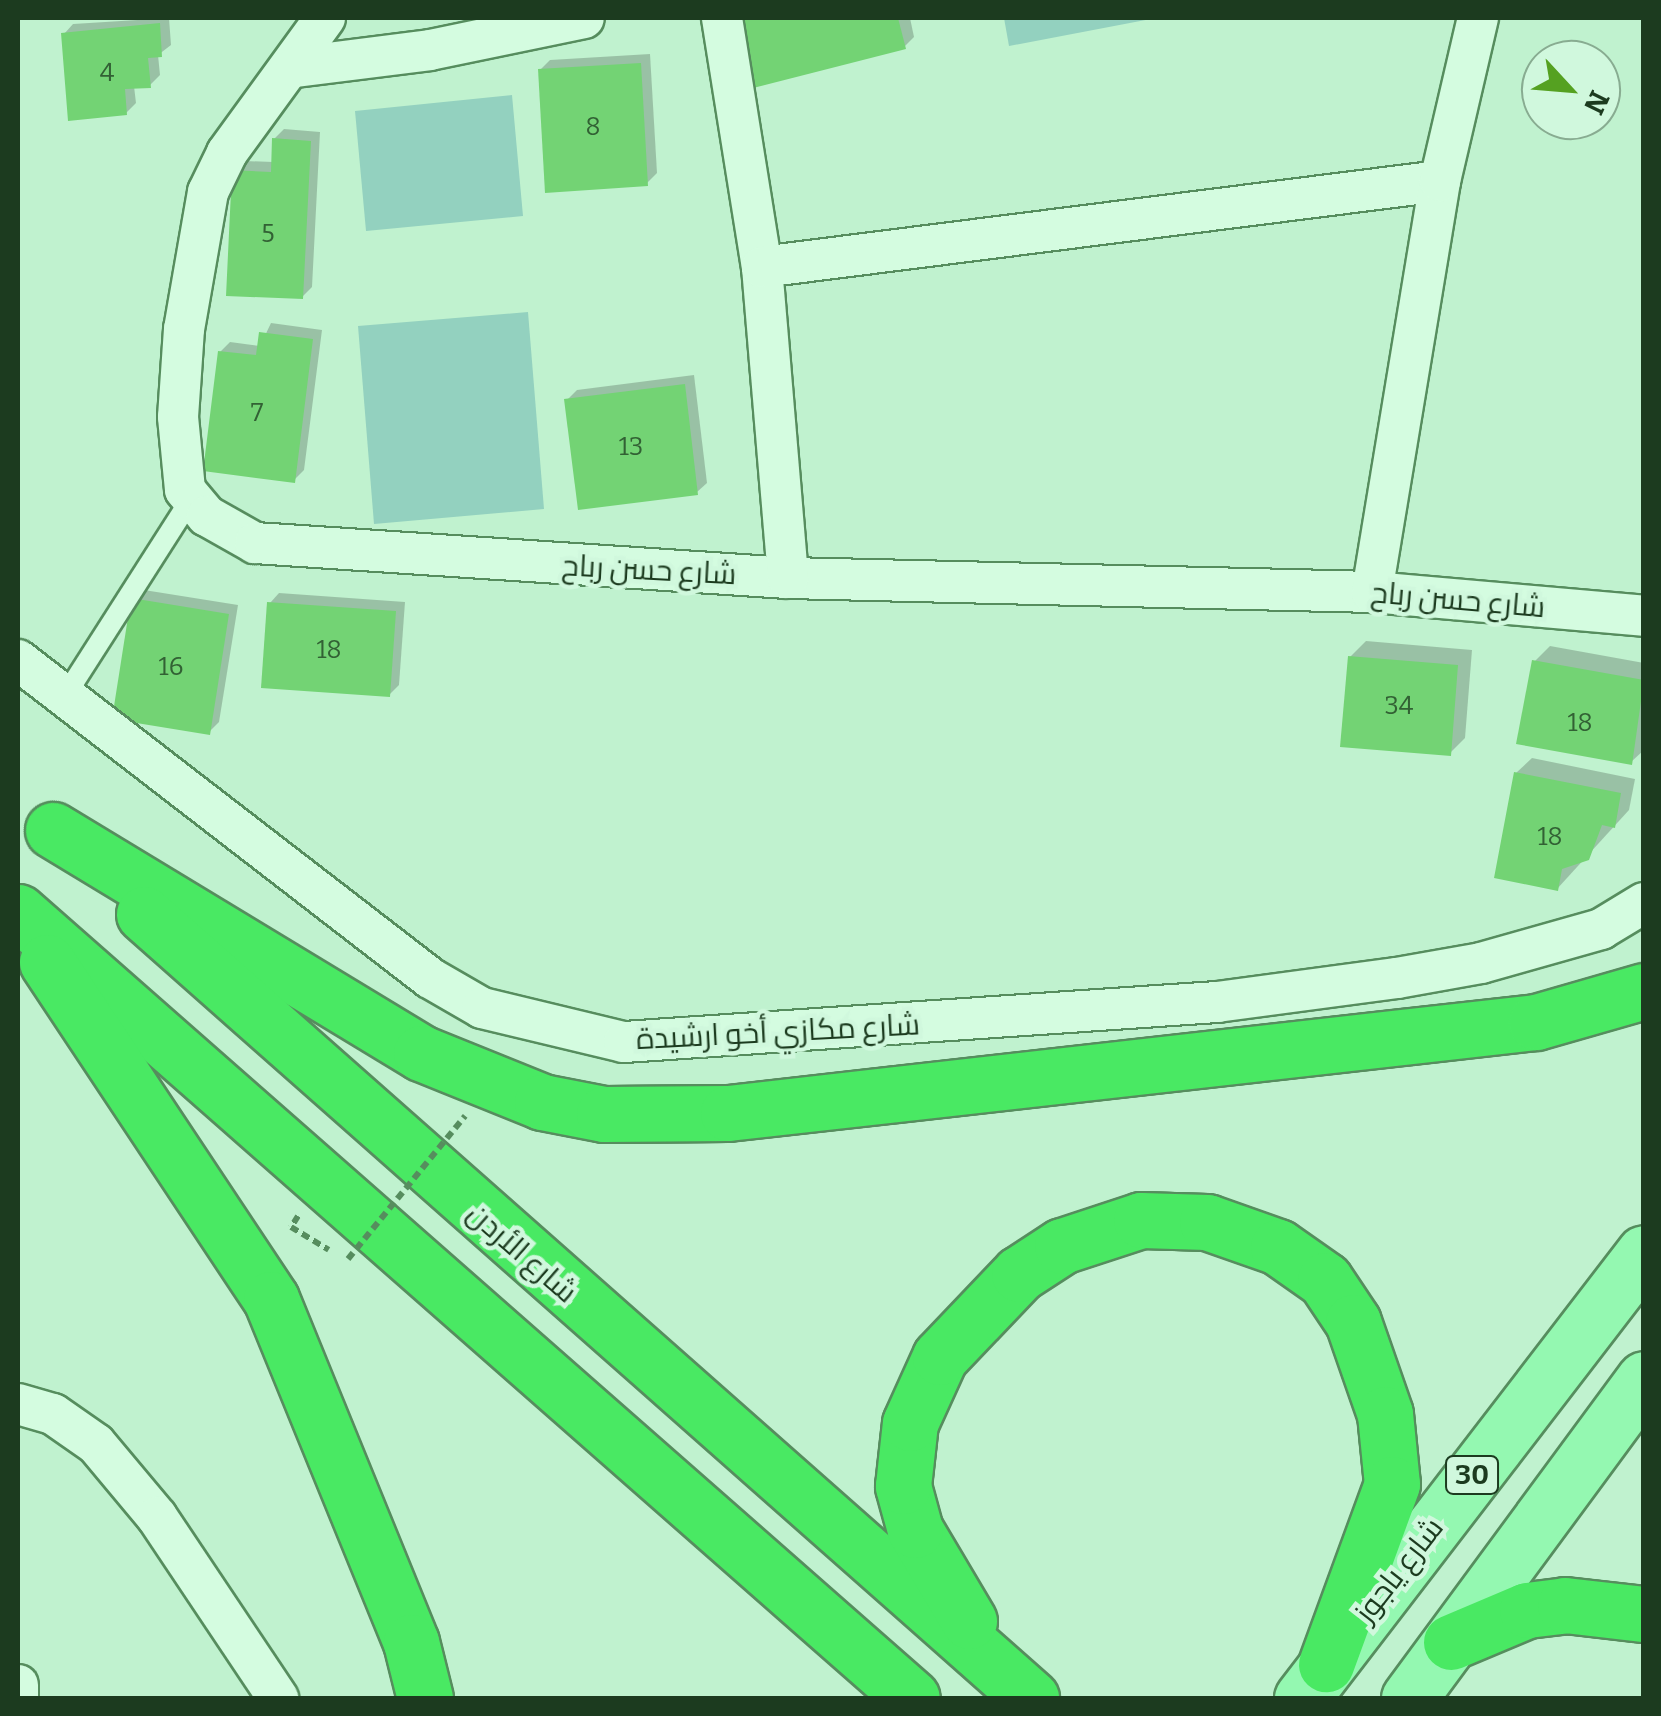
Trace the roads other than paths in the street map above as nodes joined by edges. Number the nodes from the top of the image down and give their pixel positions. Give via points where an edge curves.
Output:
1 (325, 18) edge
2 (584, 18) edge
3 (722, 18) edge
4 (1478, 18) edge
5 (296, 67) junction
6 (1440, 182) junction
7 (762, 267) junction
8 (191, 499) junction
9 (788, 578) junction
10 (1372, 592) junction
11 (1644, 616) edge
12 (18, 660) edge
13 (64, 696) junction
14 (35, 817) edge
15 (1644, 903) edge
16 (18, 915) edge
17 (1644, 991) edge
18 (1644, 1253) edge
19 (1644, 1380) edge
20 (18, 1404) edge
21 (1644, 1614) edge
22 (1451, 1642) junction
23 (1314, 1681) edge
24 (18, 1685) edge
25 (1023, 1691) edge
26 (18, 1698) edge
27 (278, 1698) edge
28 (425, 1698) edge
29 (912, 1698) edge
30 (1408, 1698) edge

1 - 5 street
2 - 5 street via 430,50
3 - 7 street
4 - 6 street
5 - 8 street via 228,154 198,236 178,417 179,465
6 - 7 street
6 - 10 street
7 - 9 street
8 - 9 street, شارع حسن رباح via 228,529 288,550
8 - 13 lane
9 - 10 street, شارع حسن رباح
10 - 11 street, شارع حسن رباح
12 - 13 street, شارع مكازي أخو ارشيدة
13 - 15 street, شارع مكازي أخو ارشيدة via 430,978 482,1008 624,1042 1216,1002 1397,978 1481,964 1601,928
14 - 17 highway via 421,1053 542,1102 604,1114 728,1113 1536,1022
14 - 25 highway, شارع الأردن via 274,1036
16 - 28 highway via 271,1300 411,1642
16 - 29 highway
18 - 23 main road, شارع ياجوز / 30
19 - 22 main road
20 - 27 street via 53,1414 96,1444 157,1517
21 - 22 highway via 1564,1605 1527,1610
22 - 30 main road
23 - 25 highway via 1392,1484 1385,1414 1366,1353 1338,1296 1310,1267 1245,1231 1159,1218 1101,1231 1019,1274 940,1357 910,1424 904,1486 914,1530
24 - 26 street

